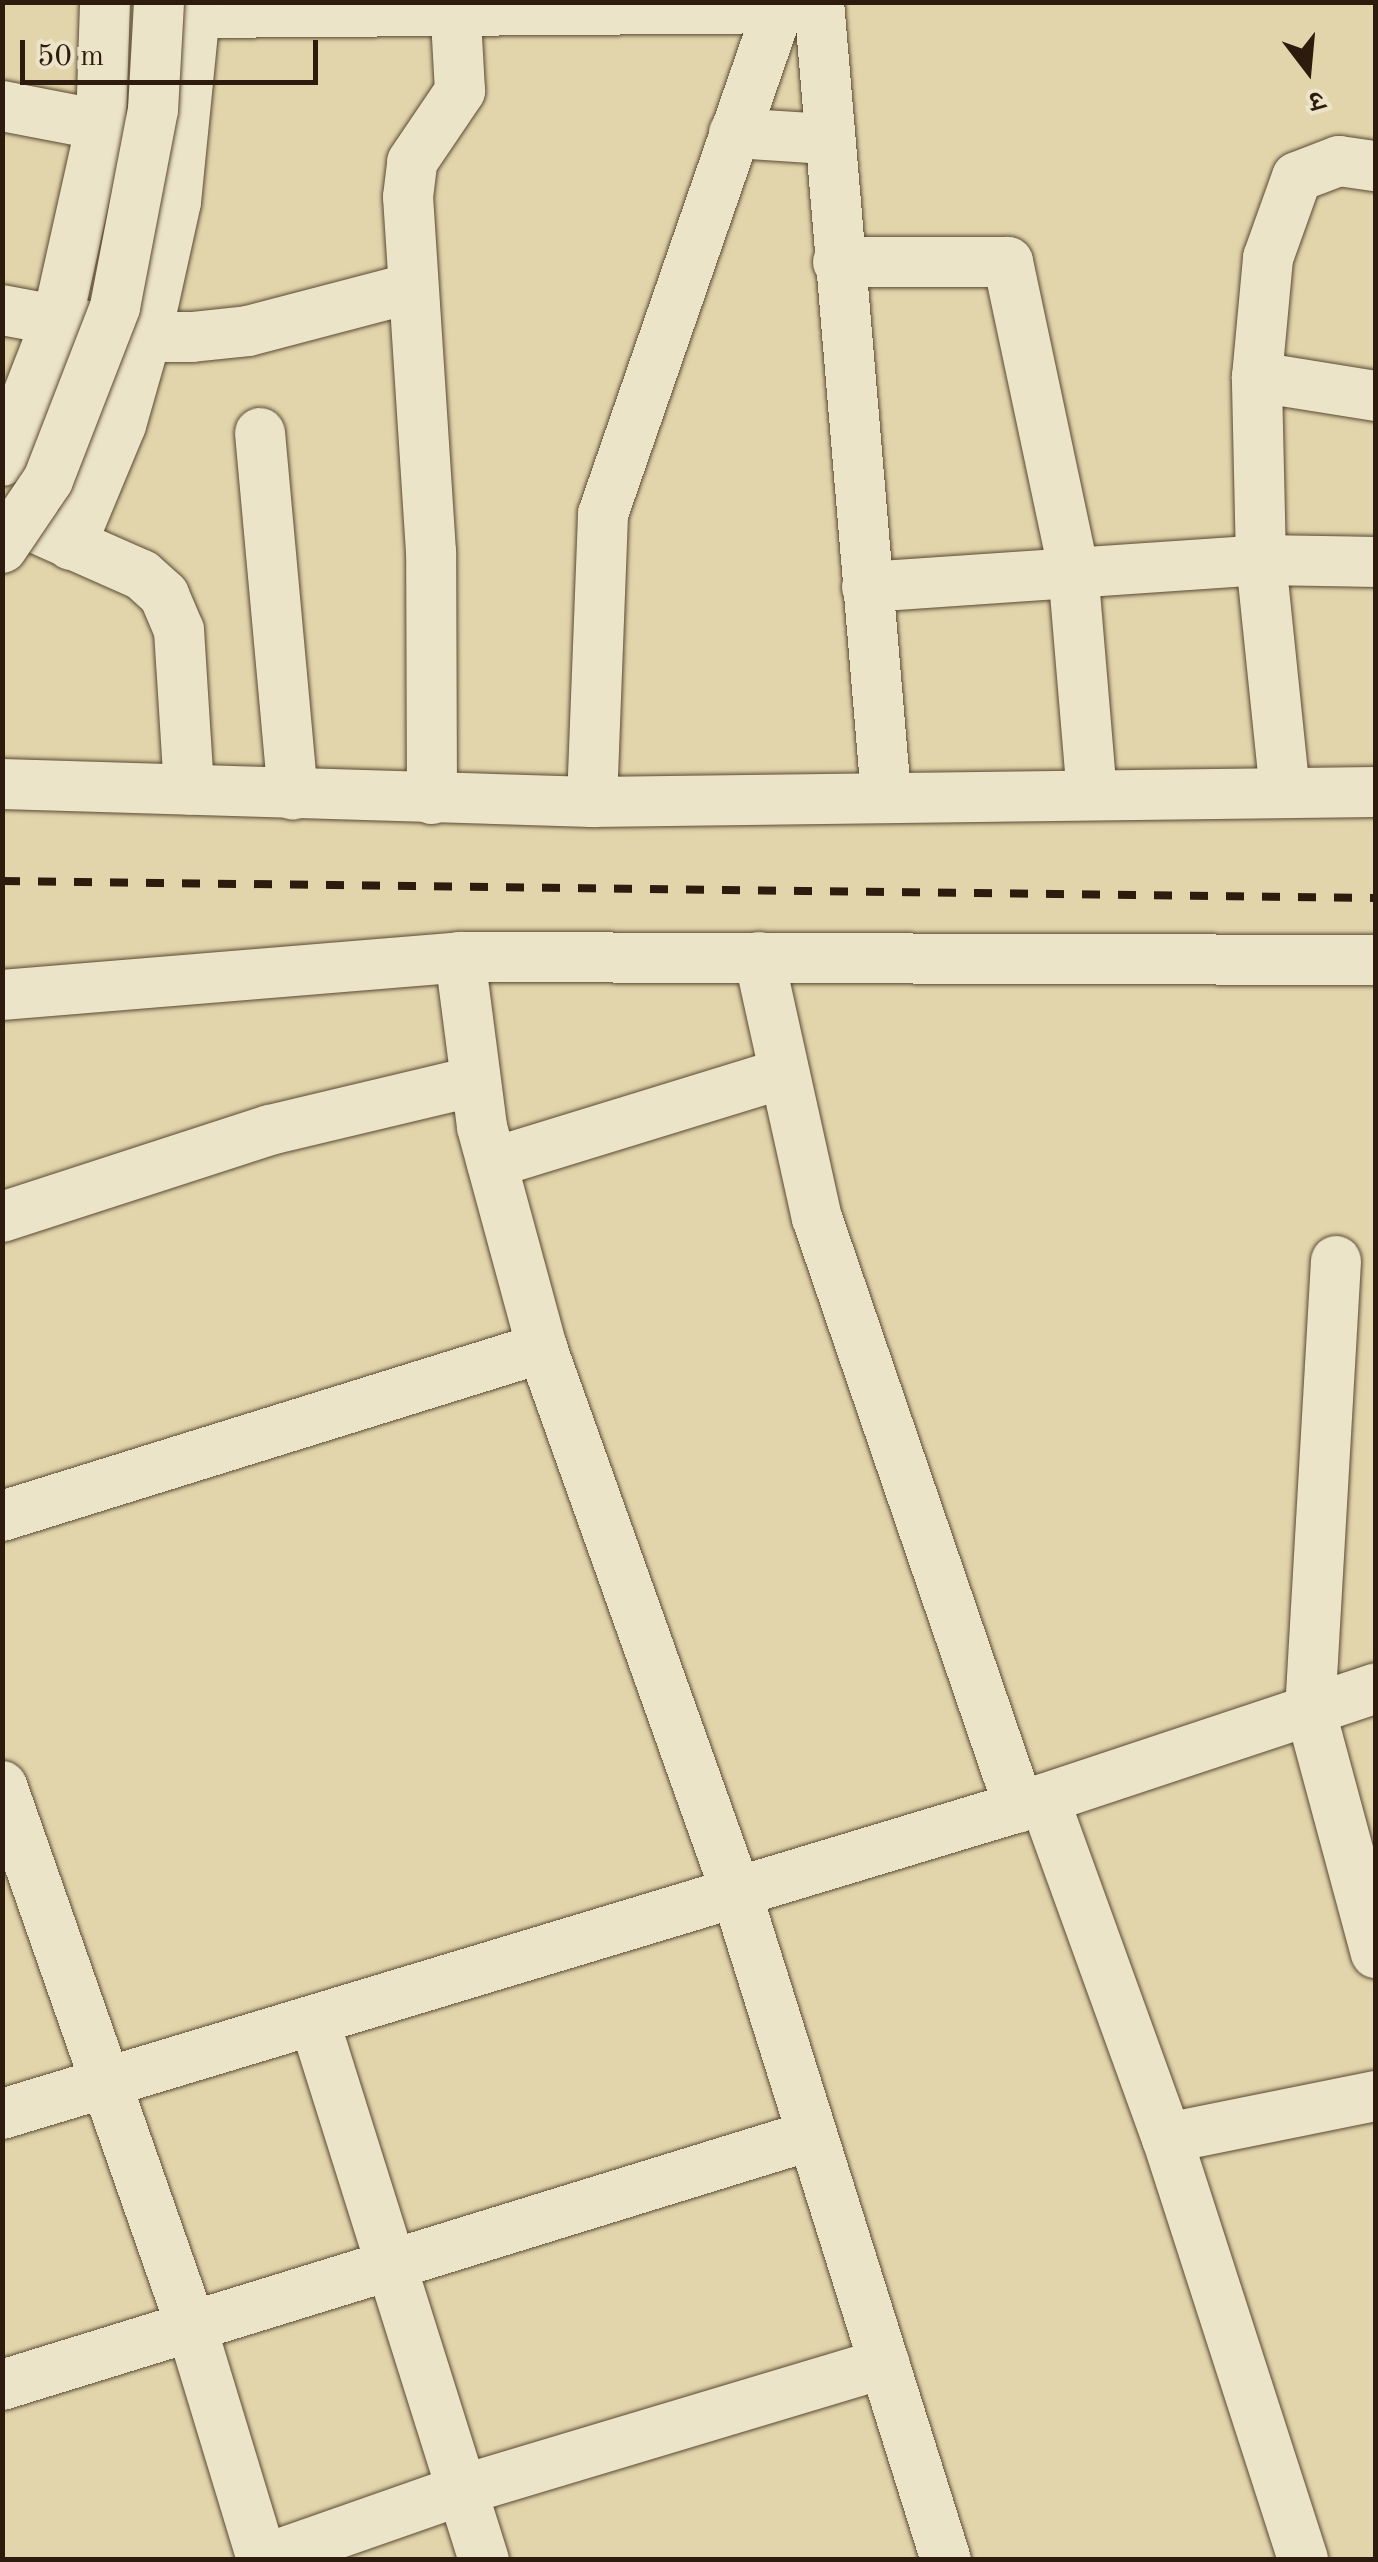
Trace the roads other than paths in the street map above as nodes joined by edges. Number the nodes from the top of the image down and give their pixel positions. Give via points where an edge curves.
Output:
1 (105, 2) edge
2 (183, 6) edge
3 (456, 6) edge
4 (806, 6) edge
5 (2, 106) edge
6 (101, 125) junction
7 (734, 133) junction
8 (828, 139) junction
9 (1374, 154) edge
10 (838, 262) junction
11 (412, 288) junction
12 (2, 310) edge
13 (58, 317) junction
14 (146, 338) junction
15 (1257, 377) junction
16 (1376, 396) edge
17 (260, 434) dead end
18 (2, 461) edge
19 (2, 511) edge
20 (71, 545) junction
21 (2, 548) edge
22 (1261, 560) junction
23 (1376, 562) edge
24 (1073, 569) junction
25 (867, 587) junction
26 (2, 784) edge
27 (189, 790) junction
28 (1376, 792) edge
29 (1284, 793) junction
30 (293, 794) junction
31 (1092, 794) junction
32 (886, 795) junction
33 (432, 800) junction
34 (592, 802) junction
35 (460, 957) junction
36 (759, 957) junction
37 (1376, 960) edge
38 (2, 995) edge
39 (782, 1074) junction
40 (472, 1082) junction
41 (492, 1163) junction
42 (2, 1217) edge
43 (1336, 1261) dead end
44 (542, 1348) junction
45 (2, 1516) edge
46 (1376, 1688) edge
47 (1310, 1710) junction
48 (1032, 1803) junction
49 (7, 1813) edge
50 (736, 1892) junction
51 (1376, 1953) edge
52 (314, 2020) junction
53 (105, 2082) junction
54 (1376, 2096) edge
55 (2, 2114) edge
56 (812, 2136) junction
57 (1166, 2138) junction
58 (390, 2262) junction
59 (192, 2329) junction
60 (884, 2363) junction
61 (2, 2385) edge
62 (462, 2490) junction
63 (262, 2559) edge
64 (484, 2560) edge
65 (946, 2560) edge
66 (1302, 2560) edge

1 - 6 street
2 - 3 street
2 - 14 street via 176,202
2 - 21 street, bridge via 153,110 115,306 48,480
3 - 4 street
3 - 11 street via 460,91 412,162
4 - 7 street
4 - 8 street
5 - 6 street
6 - 13 street
7 - 8 street
7 - 34 street via 602,514
8 - 10 street
9 - 15 street via 1298,177 1268,258
10 - 24 street via 1008,262
10 - 25 street
11 - 14 street via 248,331
11 - 33 street via 431,552
12 - 13 street
13 - 14 street
13 - 18 street
14 - 20 street via 121,425
15 - 16 street
15 - 22 street
17 - 30 street
19 - 20 street
20 - 27 street via 142,575 164,595 179,630
22 - 23 street
22 - 24 street
22 - 29 street
24 - 25 street
24 - 31 street
25 - 32 street
26 - 27 street
27 - 30 street
28 - 29 street
29 - 31 street
30 - 33 street
31 - 32 street
32 - 34 street
33 - 34 street
35 - 36 street
35 - 38 street
35 - 40 street
36 - 37 street
36 - 39 street
39 - 41 street
39 - 48 street via 817,1218
40 - 41 street
40 - 42 street via 307,1119
41 - 44 street
43 - 47 street
44 - 45 street
44 - 50 street
46 - 47 street
47 - 48 street
47 - 51 street
48 - 50 street
48 - 57 street
49 - 53 street
50 - 52 street
50 - 56 street
52 - 53 street
52 - 58 street
53 - 55 street
53 - 59 street
54 - 57 street
56 - 58 street
56 - 60 street
57 - 66 street
58 - 59 street
58 - 62 street
59 - 61 street
59 - 63 street
60 - 62 street
60 - 65 street
62 - 63 street
62 - 64 street

